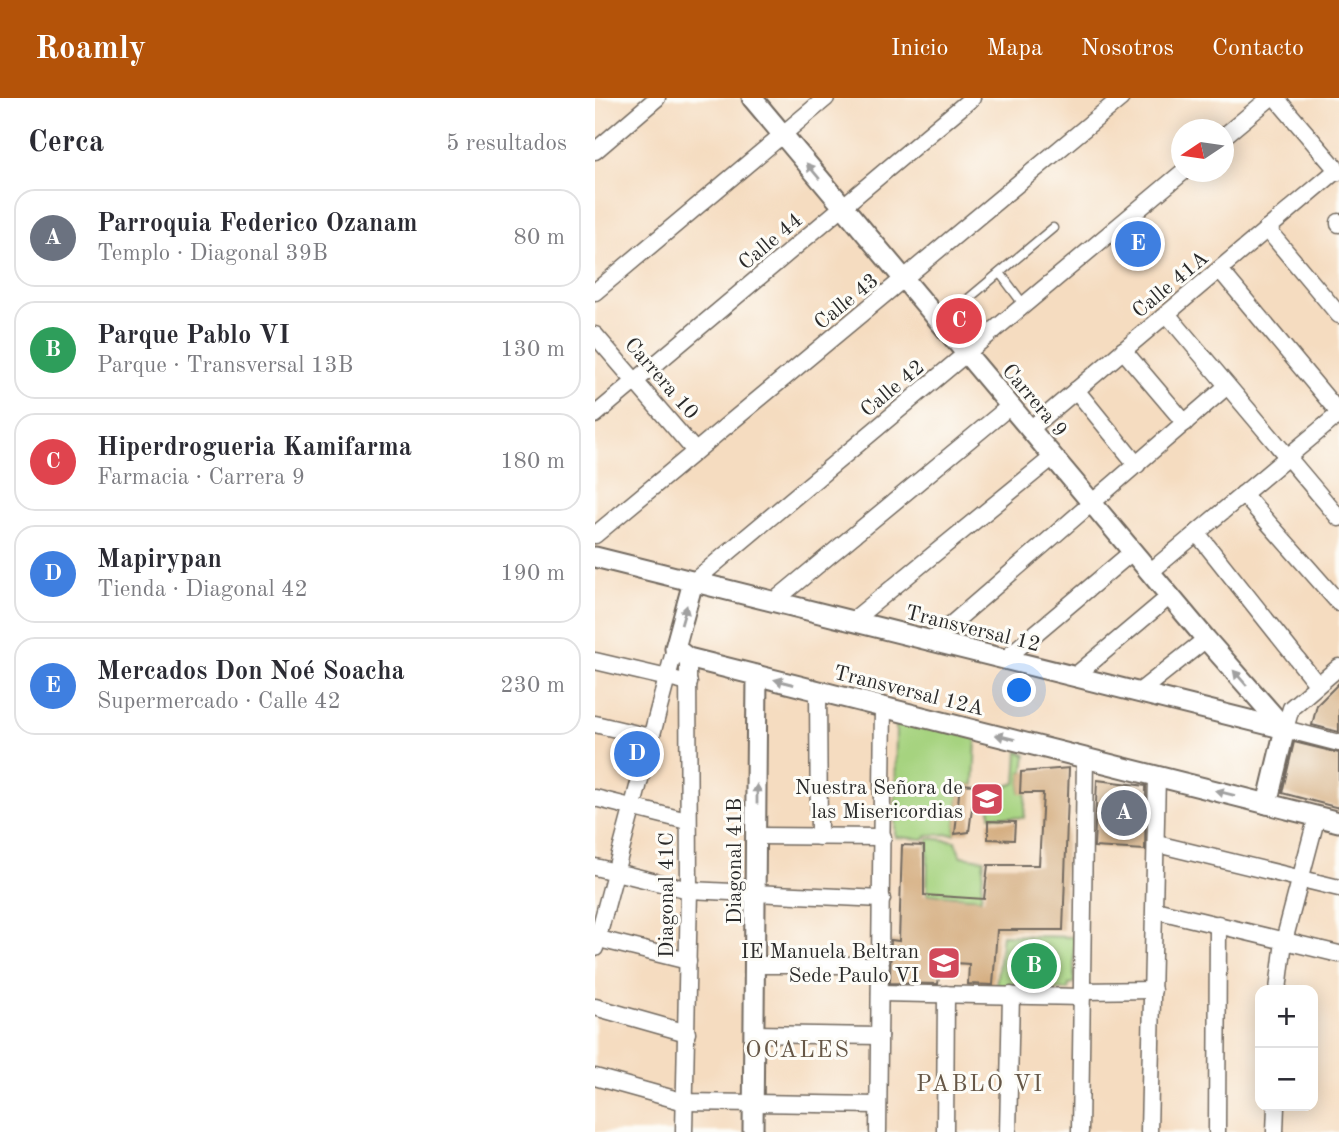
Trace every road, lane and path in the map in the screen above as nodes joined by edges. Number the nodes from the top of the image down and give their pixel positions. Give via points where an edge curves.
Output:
1 (657, 98) edge
2 (752, 98) edge
3 (826, 98) edge
4 (972, 98) edge
5 (1121, 98) edge
6 (1270, 98) edge
7 (1276, 98) edge
8 (1234, 128) edge
9 (783, 135) junction
10 (595, 151) edge
11 (1338, 171) edge
12 (1171, 182) edge
13 (843, 207) junction
14 (1053, 228) dead end
15 (1267, 229) junction
16 (1220, 270) junction
17 (1000, 273) junction
18 (904, 280) junction
19 (595, 292) edge
20 (968, 299) dead end
21 (1024, 305) junction
22 (1167, 314) junction
23 (1339, 315) edge
24 (595, 335) edge
25 (1123, 350) junction
26 (966, 353) junction
27 (635, 382) junction
28 (1227, 386) junction
29 (1076, 390) junction
30 (1010, 406) junction
31 (1339, 413) edge
32 (595, 415) edge
33 (1185, 423) junction
34 (1029, 430) junction
35 (695, 451) junction
36 (1053, 457) junction
37 (1287, 457) junction
38 (1137, 465) junction
39 (1243, 494) junction
40 (1092, 504) junction
41 (1339, 518) edge
42 (1197, 533) junction
43 (595, 535) edge
44 (1132, 551) junction
45 (595, 558) edge
46 (1150, 572) junction
47 (693, 582) junction
48 (1170, 596) junction
49 (773, 603) junction
50 (1339, 603) edge
51 (852, 621) junction
52 (1206, 639) junction
53 (932, 641) junction
54 (681, 653) junction
55 (1005, 659) junction
56 (595, 661) edge
57 (1339, 667) edge
58 (757, 675) junction
59 (1075, 676) junction
60 (666, 678) junction
61 (689, 682) junction
62 (1317, 684) junction
63 (818, 690) junction
64 (1139, 692) junction
65 (883, 706) junction
66 (595, 724) edge
67 (1285, 729) junction
68 (650, 737) junction
69 (1339, 743) edge
70 (1085, 757) junction
71 (1157, 776) junction
72 (595, 798) edge
73 (1267, 804) junction
74 (632, 807) junction
75 (1317, 816) junction
76 (687, 821) junction
77 (1339, 822) edge
78 (757, 836) junction
79 (819, 837) junction
80 (883, 837) junction
81 (1157, 844) junction
82 (595, 867) edge
83 (615, 872) junction
84 (1301, 879) junction
85 (1339, 888) edge
86 (689, 890) junction
87 (756, 894) junction
88 (882, 899) junction
89 (1155, 910) junction
90 (1218, 924) junction
91 (1284, 941) junction
92 (596, 942) edge
93 (1339, 954) edge
94 (688, 961) junction
95 (755, 965) junction
96 (881, 965) junction
97 (1279, 985) edge
98 (1153, 990) junction
99 (880, 993) junction
100 (946, 994) junction
101 (1082, 994) junction
102 (1011, 995) junction
103 (595, 1007) edge
104 (687, 1033) junction
105 (754, 1034) junction
106 (880, 1036) junction
107 (595, 1077) edge
108 (685, 1102) junction
109 (754, 1103) junction
110 (878, 1105) junction
111 (1276, 1111) edge
112 (684, 1132) edge
113 (753, 1132) edge
114 (878, 1132) edge
115 (945, 1132) edge
116 (1008, 1132) edge
117 (1080, 1132) edge
118 (1149, 1132) edge
119 (1217, 1132) edge
120 (1275, 1132) edge

1 - 10 street
2 - 9 street, Carrera 9
3 - 9 street
4 - 13 street, Calle 44
5 - 18 street, Calle 43
6 - 8 street
7 - 11 street
13 -> 9 street, Carrera 9
9 - 19 street
11 - 15 street, Calle 41A
12 - 21 street, Calle 42
13 - 18 street, Carrera 9
13 - 27 street, Calle 44
14 - 17 lane
15 - 16 street, Calle 41A
15 - 23 street
16 - 22 street, Calle 41A
16 - 31 street
17 - 20 lane
17 - 21 lane
18 - 26 street, Carrera 9
18 - 35 street, Calle 43
21 - 26 street, Calle 42
22 - 25 street, Calle 41A
22 - 28 street
24 - 27 street, Carrera 10
25 - 29 street, Calle 41A
25 - 33 street
26 - 30 street, Carrera 9
26 - 47 street, Calle 42
27 - 32 street, Calle 44
27 - 35 street, Carrera 10
28 - 33 street
28 - 37 street
29 - 34 street, Calle 41A
29 - 38 street
30 - 34 street, Carrera 9
30 - 49 street
31 - 37 street
33 - 38 street
34 - 36 street, Carrera 9
35 - 43 street, Calle 43
36 - 40 street, Carrera 9
36 - 51 street
37 - 39 street
37 - 41 street
38 - 40 street
39 - 42 street
39 - 50 street
40 - 44 street, Carrera 9
40 - 53 street
42 - 46 street
42 - 62 street
44 - 46 street, Carrera 9
44 - 55 street
45 - 47 street, Transversal 12
46 - 48 street, Carrera 9
47 - 49 street, Transversal 12
54 -> 47 street
48 - 52 street, Carrera 9
48 - 59 street
49 - 51 street, Transversal 12
51 - 53 street, Transversal 12
52 - 64 street
67 -> 52 street, Carrera 9
53 - 55 street, Transversal 12
54 - 58 street, Transversal 12A
54 - 60 street
54 - 61 street, Diagonal 41C
55 - 59 street, Transversal 12
56 - 60 street
57 - 62 street
63 -> 58 street, Transversal 12A
78 -> 58 street, Diagonal 41B
59 - 64 street, Transversal 12
60 - 61 street
60 - 68 street
61 - 76 street, Diagonal 41C
62 - 67 street via 1290,708
63 - 65 street, Transversal 12A
63 - 79 street
64 - 67 street, Transversal 12
70 -> 65 street, Transversal 12A
65 - 80 street
66 - 68 street
67 - 69 street, Transversal 12
67 - 73 street
68 - 74 street
70 - 71 street, Transversal 12A
70 - 101 street
73 -> 71 street, Transversal 12A
71 - 81 street
72 - 74 street
73 - 75 street, Transversal 12A
74 - 76 street
74 - 83 street
75 - 77 street, Transversal 12A
75 - 84 street
76 - 86 street, Diagonal 41C
78 - 79 street
78 - 87 street, Diagonal 41B
79 - 80 street
80 - 88 street
81 - 84 street
81 - 89 street
82 - 83 street
83 - 86 street
83 - 92 street
84 - 85 street
84 - 91 street
86 - 87 street
86 - 94 street, Diagonal 41C
87 - 88 street
87 - 95 street, Diagonal 41B
88 - 96 street
89 - 90 street
89 - 98 street
90 - 91 street
90 - 119 street
91 - 93 street
91 - 97 street
92 - 94 street
94 - 104 street, Diagonal 41C
95 - 96 street
95 - 105 street, Diagonal 41B
96 - 99 street
98 - 101 street
98 - 118 street
99 - 100 street
99 - 106 street
100 - 102 street
100 - 115 street
101 - 102 street
101 - 117 street
102 - 116 street
103 - 104 street
104 - 108 street, Diagonal 41C
105 - 106 street
105 - 109 street, Diagonal 41B
106 - 110 street
107 - 108 street
108 - 109 street
108 - 112 street, Diagonal 41C
109 - 110 street
109 - 113 street, Diagonal 41B
110 - 114 street
111 - 120 street

